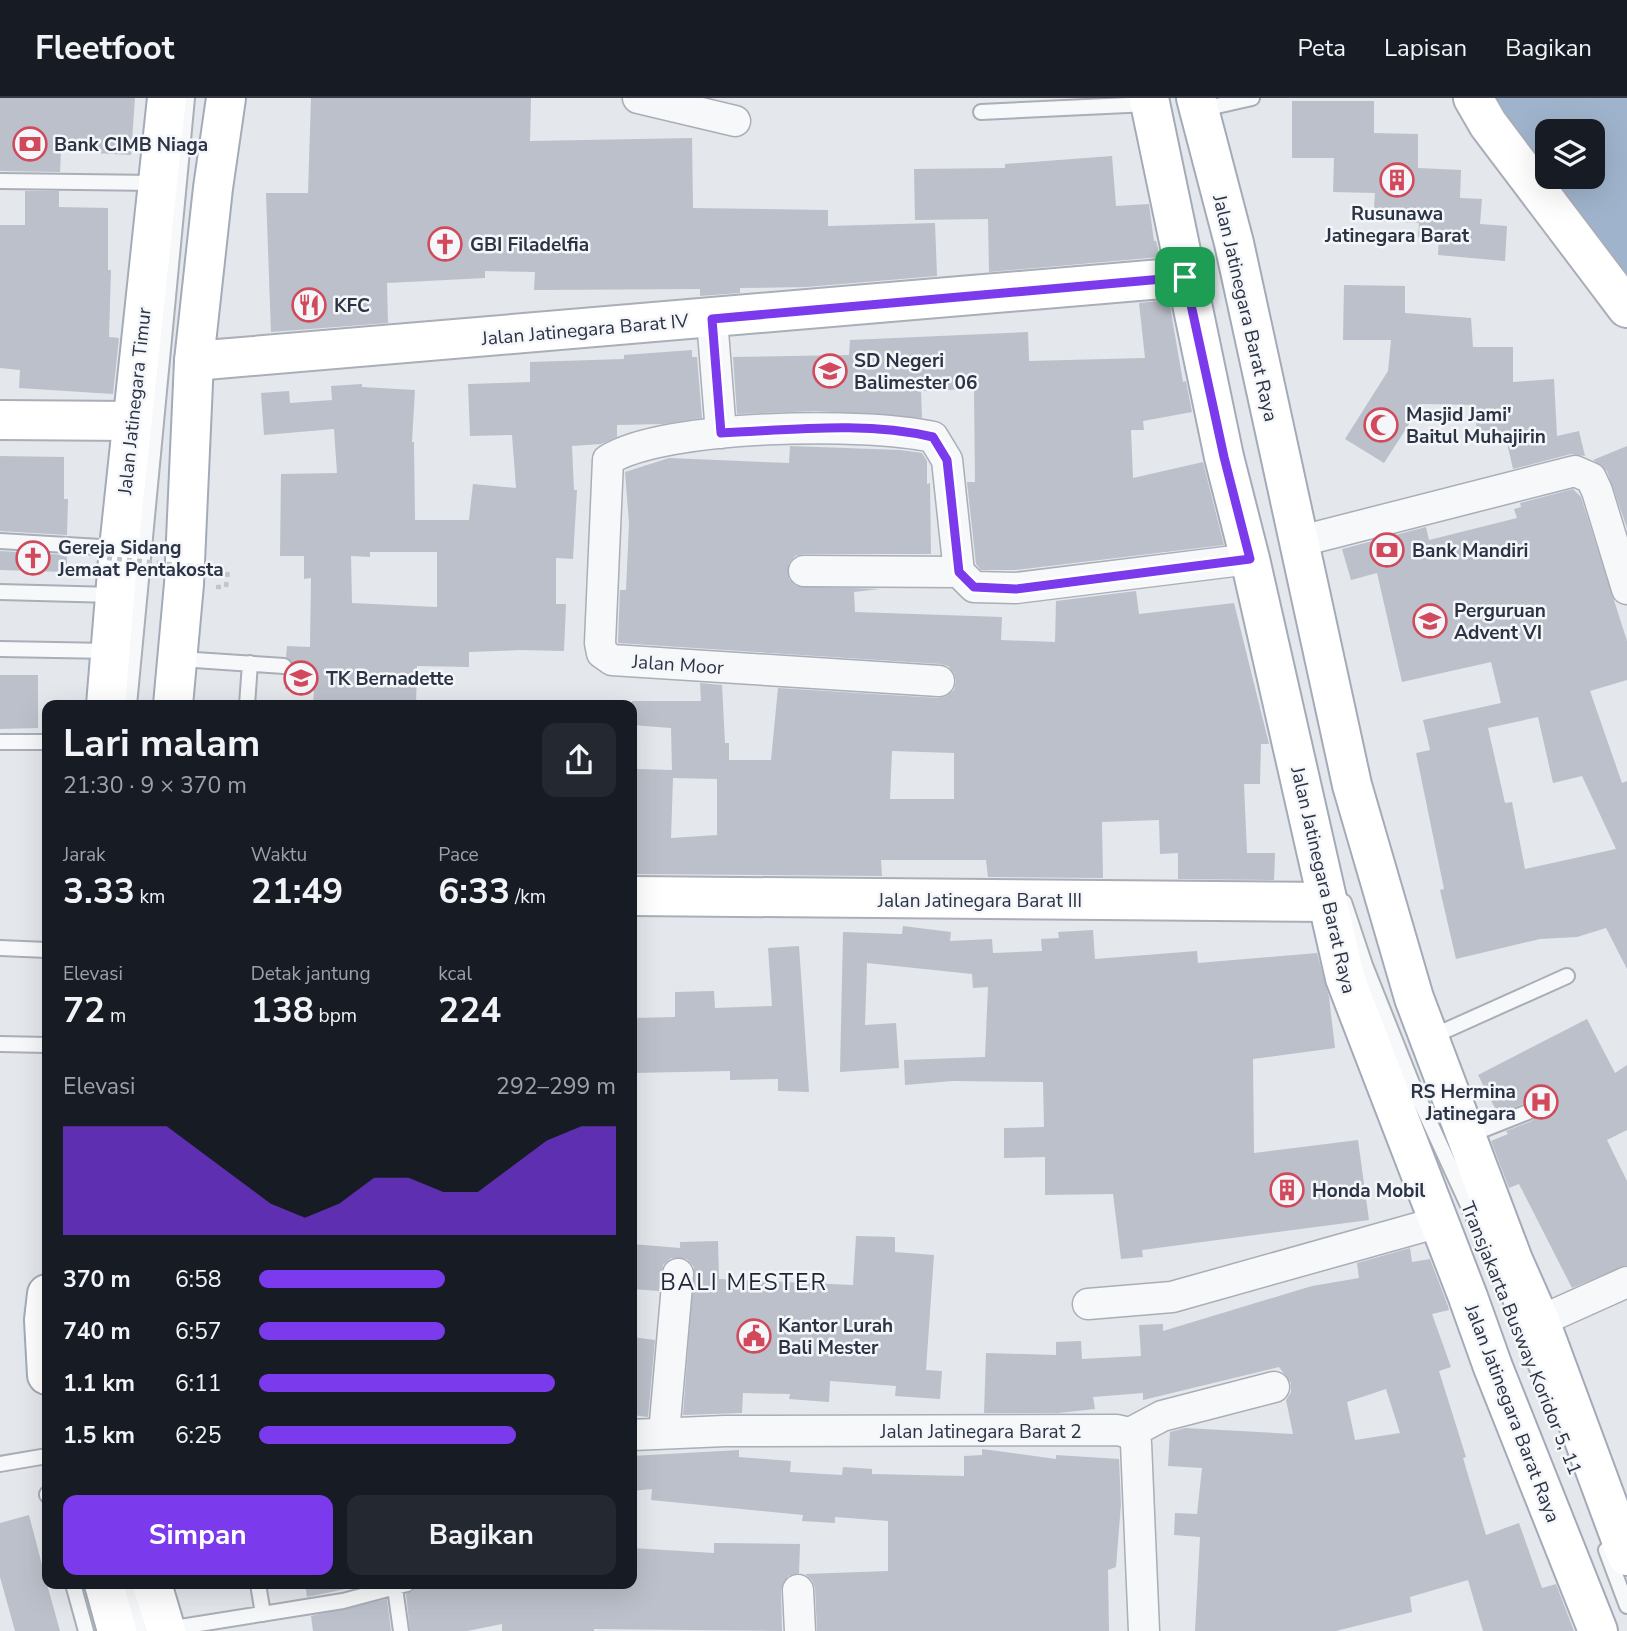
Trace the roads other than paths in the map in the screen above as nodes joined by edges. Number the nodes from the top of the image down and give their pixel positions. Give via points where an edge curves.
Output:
1 (166, 98) edge
2 (187, 98) edge
3 (226, 98) edge
4 (638, 98) edge
5 (1252, 98) edge
6 (1473, 98) edge
7 (1172, 102) edge
8 (981, 112) dead end
9 (735, 121) dead end
10 (0, 181) edge
11 (183, 185) junction
12 (1185, 277) junction
13 (1627, 308) edge
14 (712, 319) junction
15 (194, 361) junction
16 (1220, 363) dead end
17 (0, 420) edge
18 (133, 421) junction
19 (721, 433) junction
20 (0, 541) edge
21 (1270, 550) junction
22 (114, 567) junction
23 (804, 571) dead end
24 (959, 572) junction
25 (1627, 589) edge
26 (0, 592) edge
27 (1275, 602) dead end
28 (0, 649) edge
29 (110, 651) junction
30 (177, 659) junction
31 (250, 663) junction
32 (284, 666) dead end
33 (939, 681) dead end
34 (106, 700) edge
35 (130, 700) edge
36 (173, 700) edge
37 (247, 700) edge
38 (1299, 707) dead end
39 (1, 742) edge
40 (42, 742) edge
41 (637, 896) edge
42 (1328, 902) junction
43 (0, 948) edge
44 (42, 950) edge
45 (1567, 976) dead end
46 (1427, 1039) junction
47 (0, 1044) edge
48 (42, 1045) edge
49 (1528, 1112) dead end
50 (1466, 1137) junction
51 (1439, 1222) junction
52 (678, 1274) dead end
53 (1627, 1282) edge
54 (1088, 1304) dead end
55 (1541, 1321) junction
56 (1274, 1387) dead end
57 (1550, 1404) dead end
58 (664, 1433) junction
59 (1130, 1433) junction
60 (637, 1435) edge
61 (42, 1457) edge
62 (0, 1464) edge
63 (1607, 1510) junction
64 (1627, 1556) edge
65 (74, 1589) edge
66 (105, 1589) edge
67 (129, 1589) edge
68 (153, 1589) edge
69 (259, 1589) edge
70 (390, 1589) edge
71 (401, 1589) edge
72 (798, 1590) dead end
73 (1627, 1606) edge
74 (263, 1614) junction
75 (157, 1630) edge
76 (86, 1631) edge
77 (117, 1631) edge
78 (401, 1631) edge
79 (800, 1631) edge
80 (1144, 1631) edge
81 (1598, 1631) edge

1 - 11 main road, Jalan Jatinegara Timur
2 - 11 lane
3 - 11 main road, Jalan Jatinegara Timur
4 - 9 street
5 - 7 lane
6 - 13 main road
7 - 8 lane
7 - 12 main road, Jalan Jatinegara Barat Raya
7 - 16 lane via 1193,247
7 - 21 main road, Jalan Jatinegara Barat Raya via 1234,243
10 - 11 lane
11 - 15 main road, Jalan Jatinegara Timur
11 - 18 main road, Jalan Jatinegara Timur
11 - 35 lane
12 - 14 main road, Jalan Jatinegara Barat IV
12 - 21 main road, Jalan Jatinegara Barat Raya via 1224,457
14 - 15 main road, Jalan Jatinegara Barat IV
14 - 19 street
15 - 30 main road, Jalan Jatinegara Timur
17 - 18 main road
18 - 22 main road, Jalan Jatinegara Timur
19 - 24 street, Jalan Moor via 840,427 905,430 933,437 947,460
19 - 33 street, Jalan Moor via 639,446 608,460 602,653 611,660
20 - 22 lane
21 - 24 street via 1016,589 974,587
21 - 25 street via 1575,471 1591,478 1597,491
21 - 27 lane
21 - 42 main road, Jalan Jatinegara Barat Raya
21 - 46 main road, Jalan Jatinegara Barat Raya via 1352,785
22 - 26 lane
22 - 29 main road, Jalan Jatinegara Timur
23 - 24 street
28 - 29 lane
29 - 34 main road, Jalan Jatinegara Timur
30 - 31 lane
30 - 36 main road, Jalan Jatinegara Timur
31 - 32 lane
31 - 37 lane
38 - 57 lane, Transjakarta Busway Koridor 5, 11 via 1339,889 1365,965 1414,1088 1496,1266
39 - 40 lane
41 - 42 main road, Jalan Jatinegara Barat III
42 - 51 main road, Jalan Jatinegara Barat Raya via 1345,978 1365,1036
43 - 44 lane
45 - 46 lane
46 - 50 main road, Jalan Jatinegara Barat Raya
47 - 48 lane
49 - 50 lane
50 - 55 main road, Jalan Jatinegara Barat Raya
51 - 54 street via 1172,1297
51 - 81 main road, Jalan Jatinegara Barat Raya
52 - 58 street
53 - 55 street
55 - 63 main road, Jalan Jatinegara Barat Raya
56 - 59 street via 1162,1416
58 - 59 street, Jalan Jatinegara Barat 2
58 - 60 street, Jalan Jatinegara Barat 2
59 - 80 street via 1136,1443
61 - 62 lane
63 - 64 main road, Jalan Jatinegara Barat Raya
63 - 73 lane
65 - 76 lane
66 - 77 main road
67 - 75 lane
68 - 75 main road
69 - 74 lane
70 - 74 lane
71 - 78 lane
72 - 79 street
74 - 75 lane

